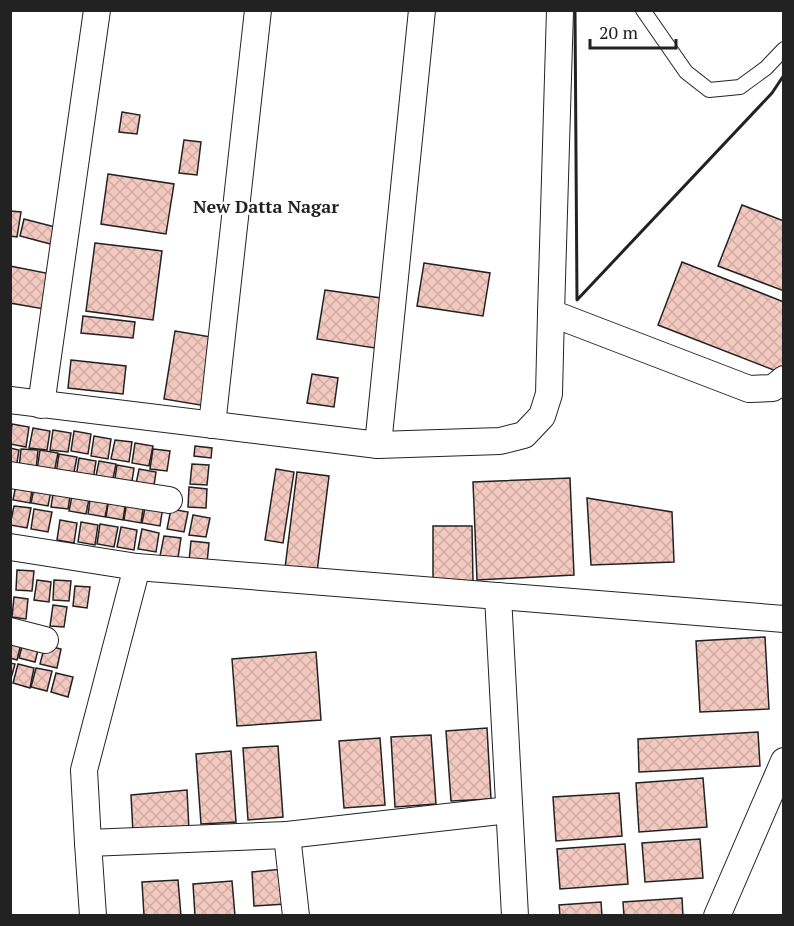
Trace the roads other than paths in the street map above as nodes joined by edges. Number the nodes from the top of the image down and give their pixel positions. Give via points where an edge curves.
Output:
1 (97, 10) edge
2 (258, 10) edge
3 (422, 10) edge
4 (560, 10) edge
5 (643, 10) edge
6 (783, 49) edge
7 (551, 313) junction
8 (783, 379) edge
9 (10, 400) edge
10 (41, 405) junction
11 (212, 425) junction
12 (378, 445) junction
13 (10, 475) edge
14 (169, 500) dead end
15 (10, 547) edge
16 (137, 567) junction
17 (498, 596) junction
18 (783, 619) edge
19 (10, 631) edge
20 (45, 640) dead end
21 (783, 762) edge
22 (509, 810) junction
23 (287, 835) junction
24 (88, 843) junction
25 (93, 915) edge
26 (296, 915) edge
27 (515, 915) edge
28 (717, 915) edge

1 - 10 street
2 - 11 street
3 - 12 street
4 - 7 street
5 - 6 lane via 686,72 709,90 740,87
7 - 8 street via 750,389 773,388
7 - 12 street via 549,394 542,416 525,435 500,441
9 - 10 street
10 - 11 street
11 - 12 street
13 - 14 street
15 - 16 street
16 - 17 street
16 - 24 street via 84,770
17 - 18 street
17 - 22 street
19 - 20 street
21 - 28 street
22 - 23 street
22 - 27 street
23 - 24 street
23 - 26 street
24 - 25 street

